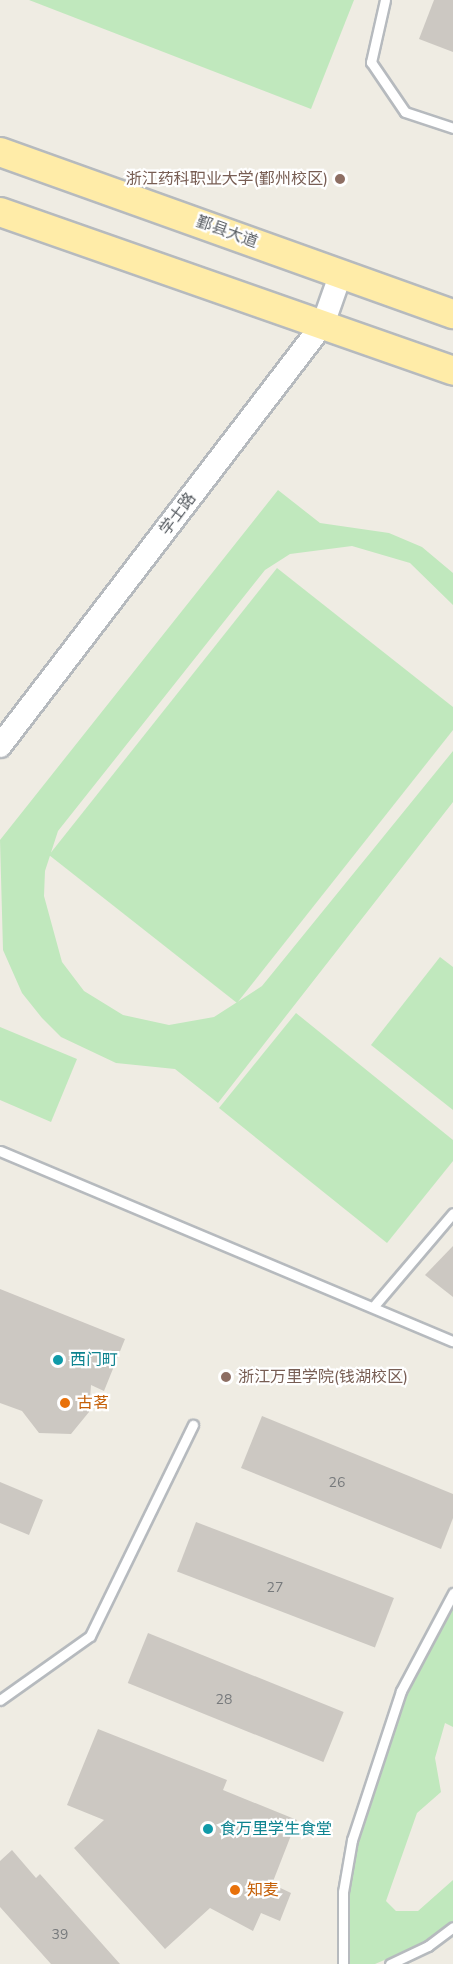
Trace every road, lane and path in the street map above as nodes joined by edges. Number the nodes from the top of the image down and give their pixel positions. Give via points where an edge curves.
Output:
1 (385, 0) edge
2 (453, 128) edge
3 (0, 152) edge
4 (0, 212) edge
5 (341, 273) junction
6 (453, 314) edge
7 (323, 324) junction
8 (453, 371) edge
9 (0, 746) edge
10 (0, 1151) edge
11 (453, 1213) edge
12 (373, 1308) junction
13 (453, 1341) edge
14 (193, 1425) dead end
15 (453, 1593) edge
16 (0, 1700) edge
17 (453, 1927) edge
18 (343, 1964) edge
19 (390, 1964) edge

1 - 2 lane via 371,62 405,112
3 - 5 main road, 鄞县大道
4 - 7 main road
5 - 6 main road, 鄞县大道
5 - 7 street, 学士路
7 - 8 main road
7 - 9 street, 学士路
10 - 12 lane
11 - 12 lane
12 - 13 lane
14 - 16 lane via 90,1636
15 - 18 lane via 401,1691 352,1840 343,1892
17 - 19 lane via 428,1946

